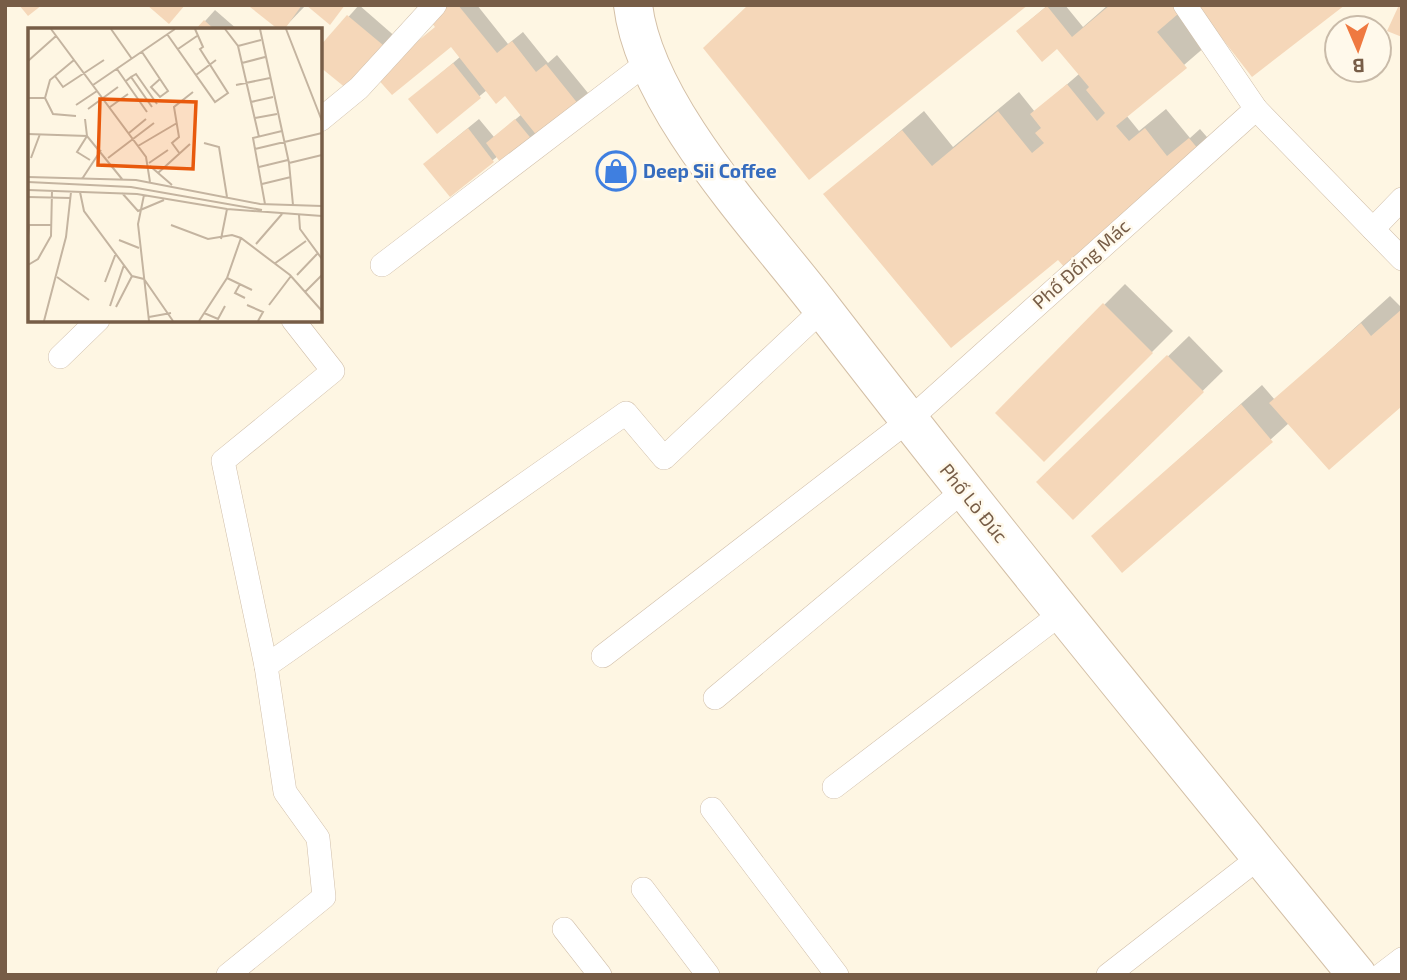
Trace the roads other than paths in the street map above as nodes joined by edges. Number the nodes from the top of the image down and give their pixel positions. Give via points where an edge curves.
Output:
1 (435, 5) edge
2 (1185, 5) edge
3 (634, 10) edge
4 (648, 62) junction
5 (1256, 109) junction
6 (322, 118) edge
7 (1402, 199) edge
8 (1373, 229) junction
9 (1402, 259) edge
10 (382, 265) dead end
11 (823, 309) junction
12 (96, 322) edge
13 (295, 322) edge
14 (60, 357) dead end
15 (908, 421) junction
16 (964, 490) junction
17 (1063, 612) junction
18 (603, 656) dead end
19 (266, 666) junction
20 (715, 698) dead end
21 (834, 787) dead end
22 (712, 809) dead end
23 (1261, 856) junction
24 (643, 890) dead end
25 (564, 929) dead end
26 (1402, 959) edge
27 (228, 975) edge
28 (600, 975) edge
29 (708, 975) edge
30 (836, 975) edge
31 (1108, 975) edge
32 (1357, 975) edge
33 (1381, 975) edge

1 - 6 lane via 359,88
2 - 5 lane
3 - 4 street, Phố Lò Đúc
4 - 10 lane
4 - 11 street, Phố Lò Đúc via 702,152
5 - 8 lane
5 - 15 lane, Phố Đống Mác
7 - 8 lane
8 - 9 lane
11 - 15 street, Phố Lò Đúc
11 - 19 lane via 664,458 626,414
12 - 14 lane
13 - 19 lane via 333,371 223,461
15 - 16 street, Phố Lò Đúc
15 - 18 lane, Phố Đống Mác
16 - 17 street, Phố Lò Đúc
16 - 20 lane
17 - 21 lane
17 - 23 street, Phố Lò Đúc
19 - 27 lane via 285,792 318,838 324,897
22 - 30 lane
23 - 31 lane
23 - 32 street, Phố Lò Đúc
24 - 29 lane
25 - 28 lane
26 - 33 lane

